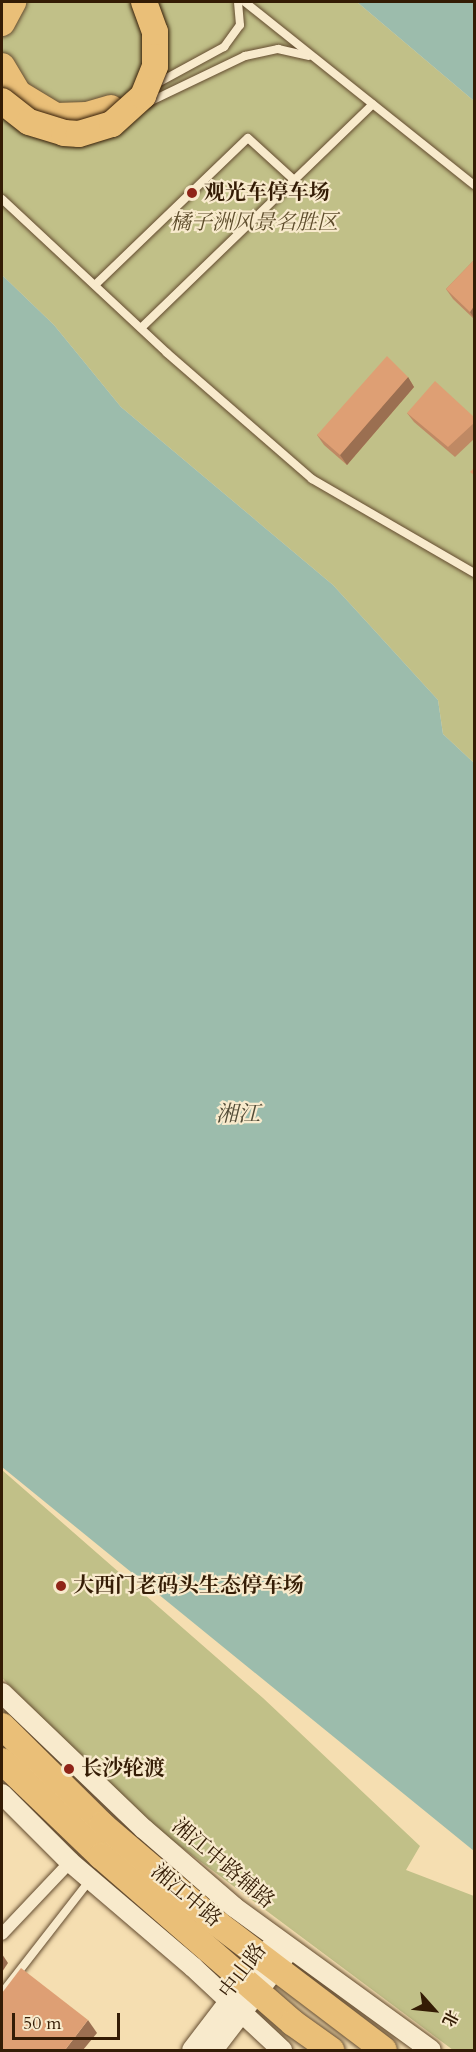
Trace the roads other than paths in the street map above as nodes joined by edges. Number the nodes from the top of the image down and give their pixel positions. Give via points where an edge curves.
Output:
1 (13, 2) edge
2 (132, 2) edge
3 (144, 2) edge
4 (238, 2) edge
5 (245, 2) edge
6 (2, 23) edge
7 (316, 60) junction
8 (2, 66) edge
9 (2, 87) edge
10 (2, 92) edge
11 (2, 101) edge
12 (373, 104) junction
13 (113, 113) junction
14 (294, 180) junction
15 (474, 185) edge
16 (2, 199) edge
17 (96, 285) junction
18 (141, 328) junction
19 (474, 573) edge
20 (2, 1693) edge
21 (2, 1726) edge
22 (2, 1761) edge
23 (2, 1794) edge
24 (70, 1862) junction
25 (90, 1879) junction
26 (2, 1934) edge
27 (276, 1954) junction
28 (252, 1986) junction
29 (2, 1992) edge
30 (235, 2007) junction
31 (192, 2050) edge
32 (213, 2050) edge
33 (282, 2050) edge
34 (331, 2050) edge
35 (384, 2050) edge
36 (431, 2050) edge

1 - 6 main road
2 - 10 main road via 145,26 147,57 143,77 123,106 90,123 58,125 27,112
3 - 11 main road, bridge via 155,32 155,66 143,96 112,124 79,134 64,134 29,122
4 - 13 lane via 240,25 224,47
5 - 7 lane
7 - 12 lane
7 - 13 lane via 278,50 245,56
8 - 13 main road via 18,93 56,116
9 - 13 main road, bridge via 26,113 58,128 83,128
12 - 14 lane
12 - 15 lane
14 - 17 lane via 248,138
14 - 18 lane
16 - 17 lane
17 - 18 lane
18 - 19 lane via 312,479
20 - 27 street, 湘江中路辅路
21 - 27 main road, 湘江中路 via 102,1824
22 - 28 main road, 湘江中路 via 61,1821
23 - 24 street
24 - 25 street
24 - 26 street
25 - 29 lane
25 - 30 street
27 - 28 street, 中山路
27 - 35 main road, 湘江中路
27 - 36 street, 湘江中路辅路
28 - 30 street, 中山路
28 - 34 main road, 湘江中路
30 - 31 street, 中山路
30 - 32 street, 中山路
30 - 33 street

